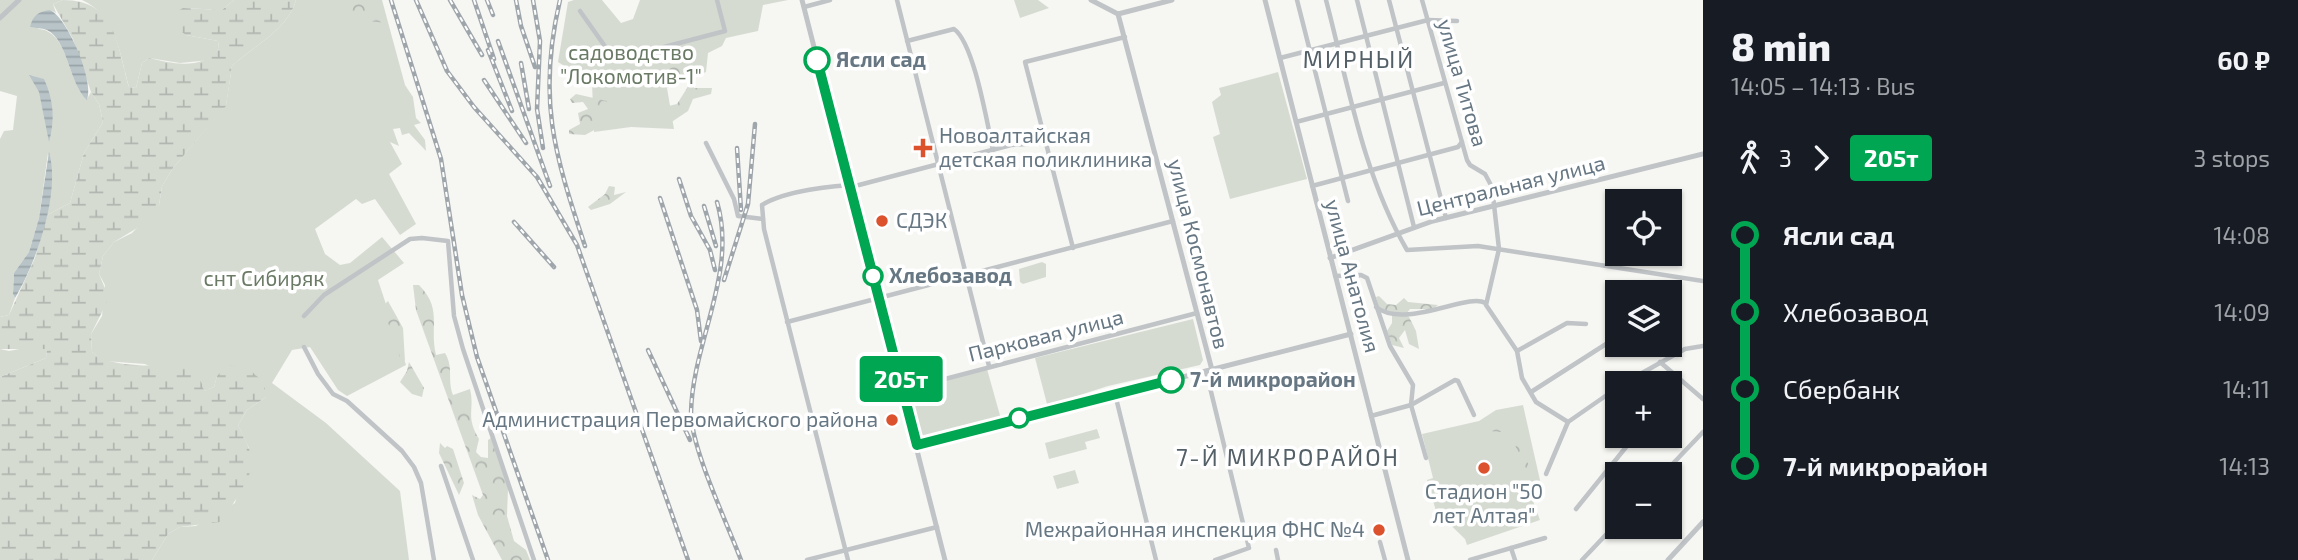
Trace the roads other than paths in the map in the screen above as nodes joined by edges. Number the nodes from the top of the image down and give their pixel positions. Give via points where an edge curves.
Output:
1 (19, 0) edge
2 (718, 0) edge
3 (802, 0) edge
4 (830, 0) edge
5 (897, 0) edge
6 (1091, 0) edge
7 (1171, 0) edge
8 (1265, 0) edge
9 (1297, 0) edge
10 (1326, 0) edge
11 (1357, 0) edge
12 (1389, 0) edge
13 (1422, 0) edge
14 (804, 8) junction
15 (580, 11) dead end
16 (1118, 14) junction
17 (0, 18) edge
18 (1428, 20) junction
19 (1457, 21) dead end
20 (1395, 27) junction
21 (1367, 35) junction
22 (1125, 37) junction
23 (907, 41) junction
24 (1337, 45) junction
25 (1308, 52) junction
26 (1280, 58) junction
27 (1444, 83) junction
28 (1412, 91) junction
29 (1382, 99) junction
30 (1354, 107) junction
31 (1325, 114) junction
32 (1296, 122) junction
33 (1045, 136) junction
34 (1462, 142) junction
35 (706, 143) dead end
36 (993, 150) junction
37 (1429, 152) junction
38 (1703, 154) edge
39 (938, 163) junction
40 (1398, 163) junction
41 (1370, 168) junction
42 (1341, 177) junction
43 (849, 183) junction
44 (1312, 186) junction
45 (1348, 201) dead end
46 (1493, 206) junction
47 (1446, 218) junction
48 (763, 219) junction
49 (1173, 221) junction
50 (1414, 227) junction
51 (1397, 233) junction
52 (1073, 248) junction
53 (1499, 250) junction
54 (1330, 258) junction
55 (966, 276) junction
56 (1335, 276) junction
57 (1703, 281) edge
58 (879, 298) junction
59 (1486, 305) junction
60 (1376, 306) junction
61 (1197, 313) junction
62 (304, 316) dead end
63 (787, 322) junction
64 (1586, 324) dead end
65 (1351, 334) junction
66 (1605, 345) edge
67 (304, 346) dead end
68 (1703, 346) edge
69 (1517, 351) junction
70 (1660, 362) junction
71 (989, 366) junction
72 (1209, 370) junction
73 (1645, 371) edge
74 (1670, 371) edge
75 (1682, 382) edge
76 (903, 390) junction
77 (1531, 392) junction
78 (1115, 394) junction
79 (1605, 396) edge
80 (1703, 399) edge
81 (1411, 405) junction
82 (1474, 415) dead end
83 (1371, 416) junction
84 (1568, 422) junction
85 (1703, 432) edge
86 (917, 445) junction
87 (1625, 448) edge
88 (1426, 458) dead end
89 (1674, 462) edge
90 (441, 466) dead end
91 (1546, 474) dead end
92 (1576, 509) dead end
93 (1703, 522) edge
94 (937, 527) junction
95 (1605, 536) edge
96 (1545, 538) dead end
97 (1380, 542) dead end
98 (1511, 548) junction
99 (845, 550) junction
100 (1276, 550) dead end
101 (434, 560) edge
102 (473, 560) edge
103 (534, 560) edge
104 (807, 560) edge
105 (848, 560) edge
106 (945, 560) edge
107 (1156, 560) edge
108 (1215, 560) edge
109 (1278, 560) edge
110 (1385, 560) edge
111 (1408, 560) edge
112 (1473, 560) edge
113 (1515, 560) edge
114 (1582, 560) edge
115 (1668, 560) edge

1 - 17 street
2 - 15 street via 725,32 626,57 609,52
3 - 14 street
4 - 14 street
5 - 23 street
6 - 16 street
7 - 16 street
8 - 26 street, улица Анатолия
9 - 25 street
10 - 24 street
11 - 21 street
12 - 20 street
13 - 18 street, улица Титова
14 - 43 street
16 - 22 street, улица Космонавтов
18 - 19 street
18 - 20 street
18 - 27 street, улица Титова
20 - 21 street
20 - 28 street
21 - 24 street
21 - 29 street
22 - 33 street via 1025,62
22 - 49 street, улица Космонавтов
23 - 36 street via 954,29 968,51
23 - 39 street
24 - 25 street
24 - 30 street
25 - 26 street
25 - 31 street
26 - 32 street, улица Анатолия
27 - 28 street
27 - 34 street, улица Титова
28 - 29 street
28 - 37 street
29 - 30 street
29 - 40 street
30 - 31 street
30 - 41 street
31 - 32 street
31 - 42 street
32 - 44 street, улица Анатолия
33 - 36 street via 1040,143
33 - 52 street
34 - 37 street via 1458,147
34 - 46 street, улица Титова via 1470,165 1485,174 1492,187
35 - 48 street via 738,216
36 - 39 street
37 - 40 street
37 - 47 street
38 - 46 street, Центральная улица
39 - 43 street via 859,185
39 - 55 street
40 - 41 street
40 - 50 street
41 - 42 street
41 - 51 street
42 - 44 street
42 - 45 street
43 - 48 street via 767,202 761,210
43 - 58 street
44 - 54 street, улица Анатолия
46 - 47 street, Центральная улица
46 - 53 street, улица Титова
47 - 50 street, Центральная улица
48 - 63 street
49 - 52 street
49 - 61 street, улица Космонавтов
50 - 51 street, Центральная улица
51 - 53 street via 1407,250 1478,246
51 - 54 street, Центральная улица
52 - 55 street
53 - 57 street
53 - 59 street
54 - 56 street, улица Анатолия
55 - 58 street
55 - 71 street
56 - 60 street via 1366,277
56 - 65 street, улица Анатолия
58 - 63 street
58 - 76 street
59 - 60 street via 1474,300 1440,311 1413,313
59 - 69 street
60 - 81 street via 1390,346 1413,384
61 - 71 street, Парковая улица
61 - 72 street, улица Космонавтов
62 - 103 street via 324,295 410,239 448,241 453,309 463,349
63 - 99 street
64 - 69 street via 1567,323
65 - 72 street
65 - 83 street, улица Анатолия
66 - 77 street
67 - 101 street via 333,394 402,450 414,467
68 - 70 street
69 - 77 street via 1522,378
70 - 73 street
70 - 74 street
71 - 76 street, Парковая улица
72 - 78 street
72 - 108 street via 1249,550
75 - 80 street
76 - 86 street
77 - 84 street via 1541,407
78 - 86 street
78 - 107 street
79 - 84 street
81 - 82 street via 1458,381
81 - 83 street
81 - 88 street
83 - 111 street, улица Анатолия
84 - 91 street
85 - 89 street
86 - 94 street
87 - 92 street
90 - 102 street
93 - 115 street
94 - 99 street
94 - 106 street
95 - 114 street
96 - 98 street
97 - 110 street
98 - 112 street
98 - 113 street
99 - 104 street
99 - 105 street
100 - 109 street

